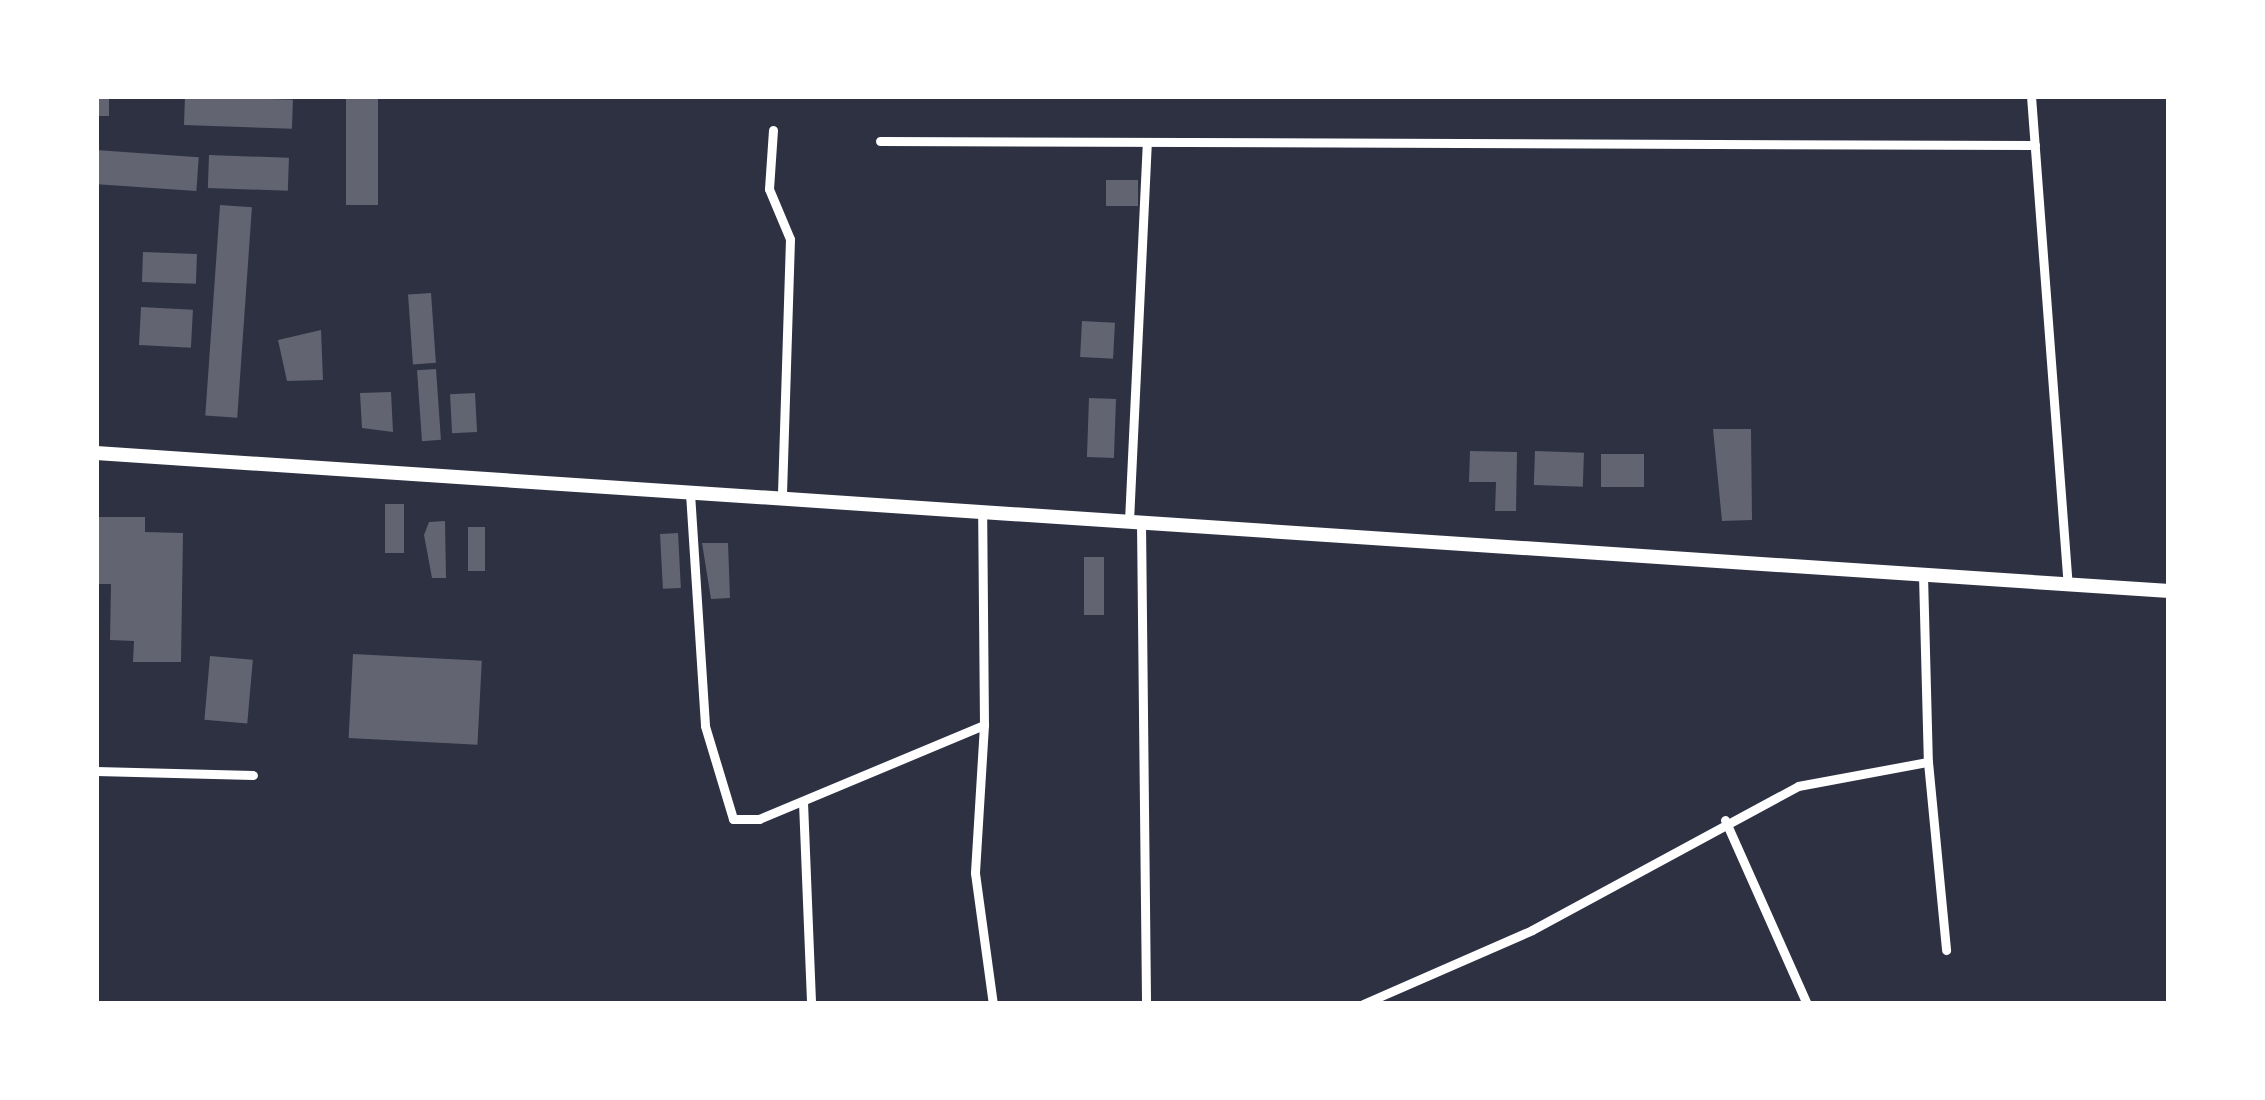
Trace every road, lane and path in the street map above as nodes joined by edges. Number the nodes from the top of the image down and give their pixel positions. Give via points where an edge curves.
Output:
1 (2031, 96) edge
2 (773, 130) dead end
3 (880, 141) dead end
4 (1147, 142) junction
5 (2035, 145) junction
6 (96, 453) edge
7 (690, 493) junction
8 (782, 499) junction
9 (982, 512) junction
10 (1135, 521) junction
11 (1923, 575) junction
12 (2068, 585) junction
13 (2169, 591) edge
14 (984, 725) junction
15 (1928, 762) junction
16 (96, 771) edge
17 (253, 776) dead end
18 (803, 802) junction
19 (1725, 820) junction
20 (1946, 950) dead end
21 (811, 1004) edge
22 (993, 1004) edge
23 (1146, 1004) edge
24 (1363, 1004) edge
25 (1807, 1004) edge

1 - 5 street
2 - 8 street via 769,189 790,239
3 - 4 street
4 - 5 street
4 - 10 street
5 - 12 street
6 - 7 main road
7 - 8 main road
7 - 18 street via 705,726 726,811 733,819 759,818
8 - 9 main road
9 - 10 main road
9 - 14 street
10 - 11 main road
10 - 23 street
11 - 12 main road
11 - 15 street
12 - 13 main road
14 - 18 street
14 - 22 street via 975,873
15 - 19 street via 1798,785
15 - 20 street
16 - 17 street
18 - 21 street
19 - 24 street via 1532,930
19 - 25 street

